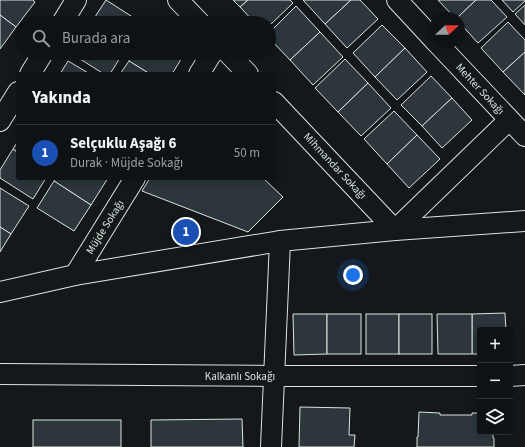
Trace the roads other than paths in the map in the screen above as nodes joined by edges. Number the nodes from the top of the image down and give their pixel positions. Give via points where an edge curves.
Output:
1 (76, 0) edge
2 (178, 0) edge
3 (397, 0) edge
4 (66, 16) edge
5 (193, 16) edge
6 (429, 34) edge
7 (442, 48) edge
8 (39, 60) edge
9 (208, 60) edge
10 (235, 60) edge
11 (31, 72) edge
12 (200, 72) edge
13 (246, 72) edge
14 (16, 95) edge
15 (276, 104) edge
16 (509, 120) junction
17 (0, 121) edge
18 (525, 136) edge
19 (134, 180) edge
20 (525, 221) edge
21 (395, 230) junction
22 (280, 241) junction
23 (75, 275) junction
24 (0, 292) edge
25 (0, 374) edge
26 (274, 376) junction
27 (477, 376) edge
28 (513, 376) edge
29 (525, 376) edge
30 (271, 447) edge

1 - 4 street
2 - 5 street
3 - 6 street, Mehter Sokağı
7 - 16 street, Mehter Sokağı
8 - 11 street
9 - 12 street
10 - 13 street
14 - 17 street
15 - 21 street, Mihmandar Sokağı
16 - 18 street, Mehter Sokağı
16 - 21 street
19 - 23 street, Müjde Sokağı
20 - 21 street
21 - 22 street
22 - 23 street
22 - 26 street
23 - 24 street
25 - 26 street, Kalkanlı Sokağı
26 - 27 street, Kalkanlı Sokağı
26 - 30 street
28 - 29 street

